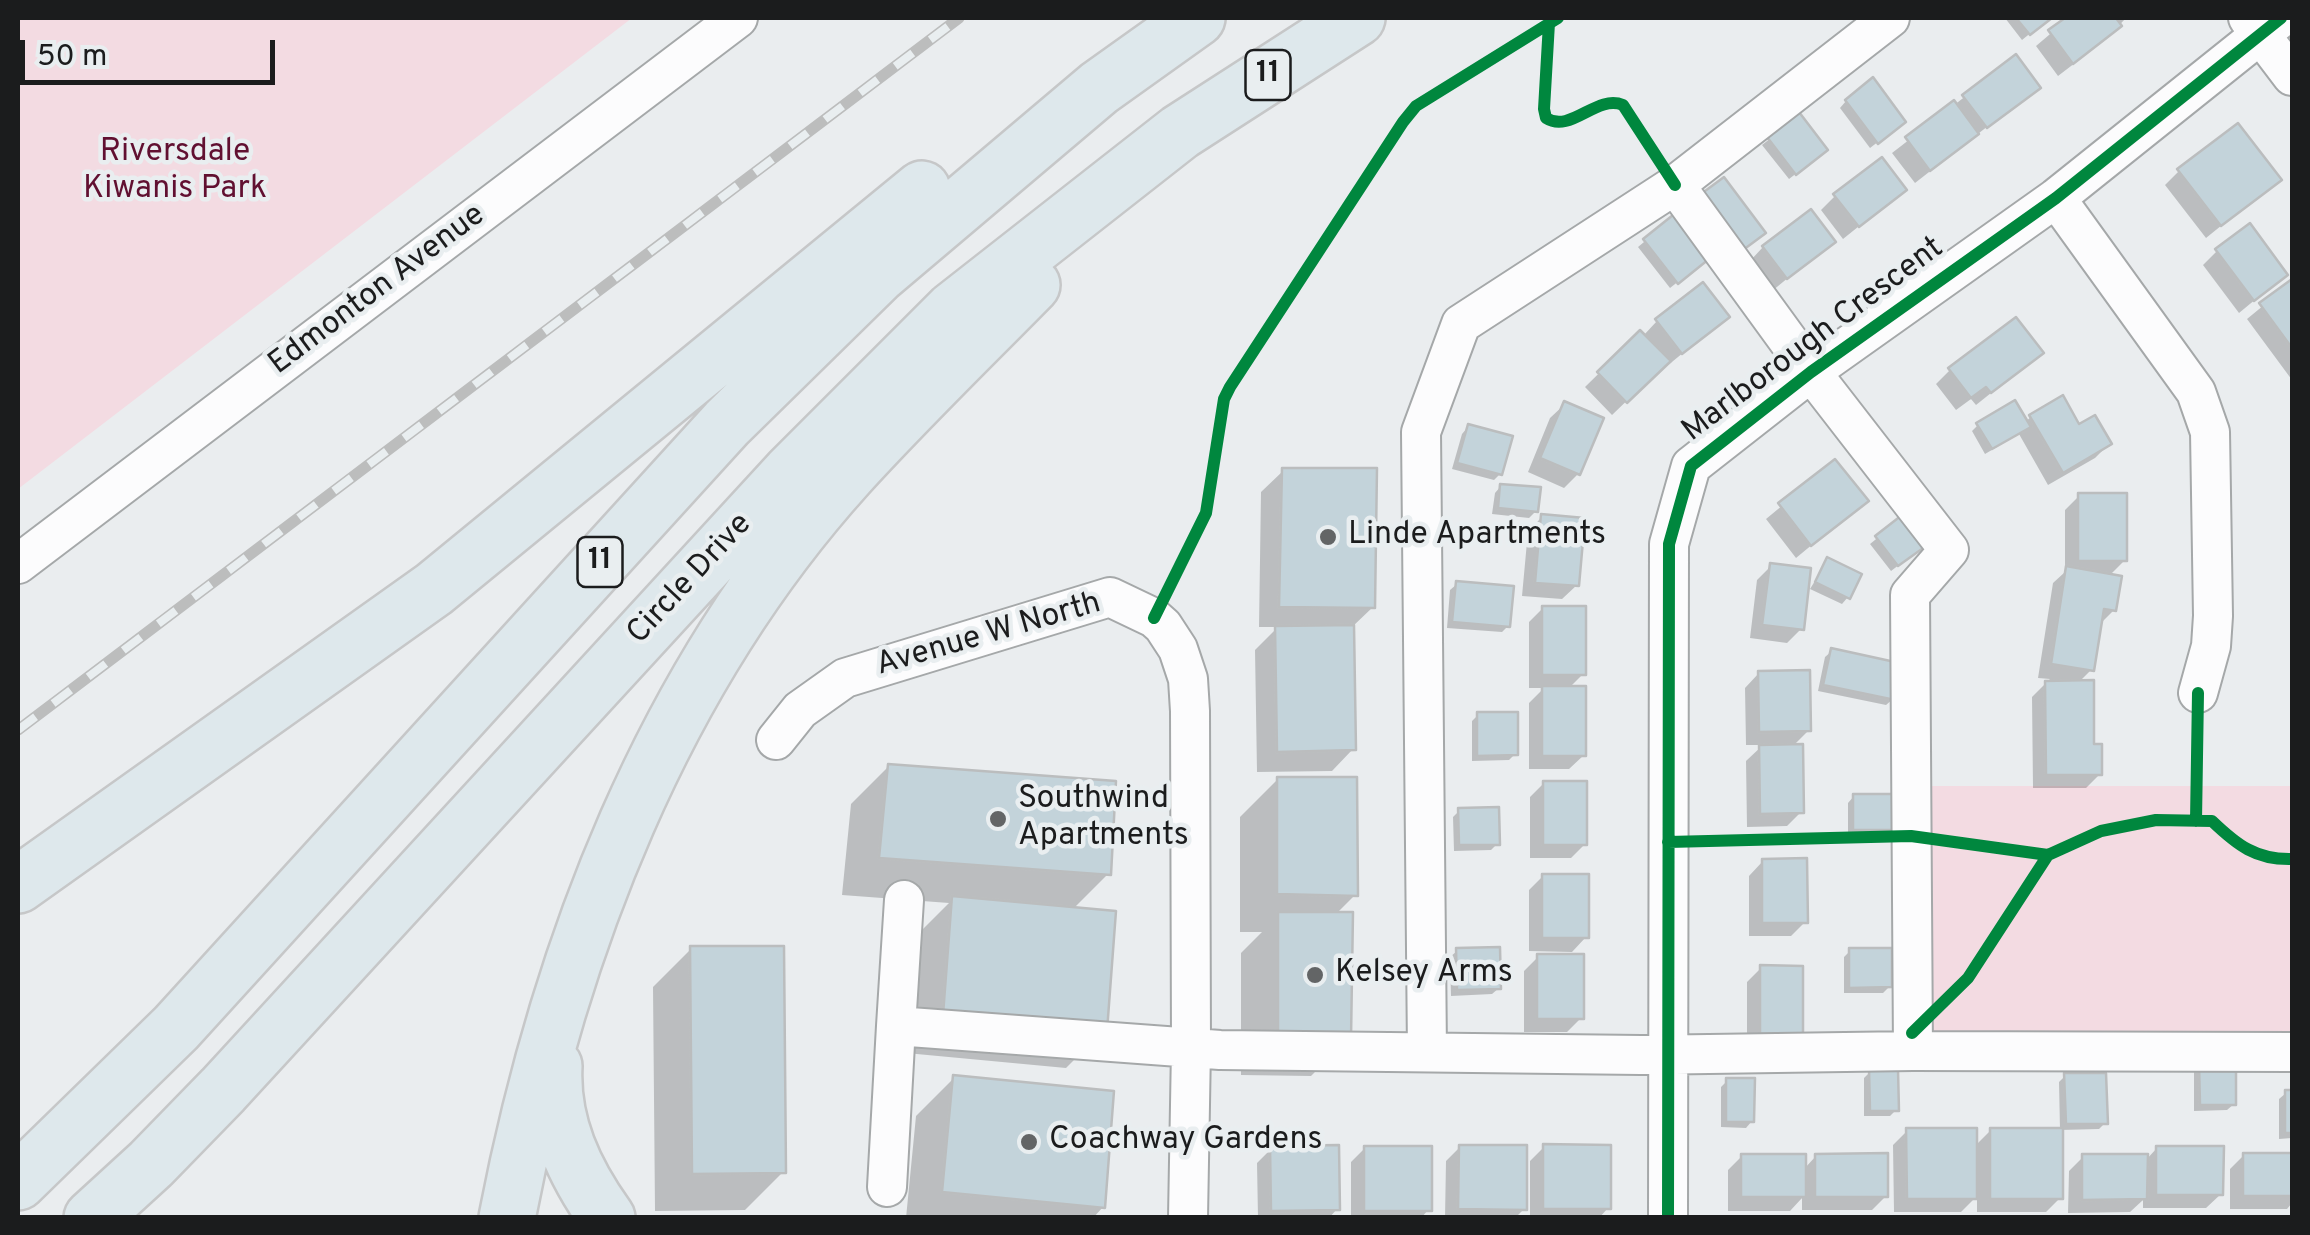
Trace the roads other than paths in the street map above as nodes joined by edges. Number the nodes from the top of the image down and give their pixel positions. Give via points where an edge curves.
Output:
1 (738, 18) edge
2 (1134, 18) edge
3 (1196, 18) edge
4 (1357, 18) edge
5 (1890, 18) edge
6 (2263, 23) edge
7 (2292, 76) edge
8 (1180, 132) junction
9 (1676, 185) junction
10 (2056, 198) junction
11 (1811, 372) junction
12 (18, 564) edge
13 (2198, 693) dead end
14 (776, 740) dead end
15 (18, 885) edge
16 (904, 900) dead end
17 (564, 994) junction
18 (896, 1026) junction
19 (1191, 1048) junction
20 (1913, 1051) junction
21 (1426, 1052) junction
22 (2292, 1052) edge
23 (1668, 1054) junction
24 (33, 1168) edge
25 (887, 1187) dead end
26 (92, 1218) edge
27 (507, 1218) edge
28 (607, 1218) edge
29 (1188, 1218) edge
30 (1668, 1218) edge

1 - 12 street, Edmonton Avenue
2 - 15 highway via 434,588
3 - 24 highway, 11 via 1099,88 878,275 727,423 176,1028
4 - 8 highway, Circle Drive / 11
5 - 9 street
6 - 7 street
6 - 10 street, Marlborough Crescent
8 - 17 highway via 845,477 759,588 708,662 651,766
8 - 26 highway, Circle Drive / 11 via 953,310 790,473 236,1076
9 - 11 street
9 - 21 street via 1460,324 1421,432
10 - 11 street, Marlborough Crescent
10 - 13 street via 2205,411 2213,616
11 - 20 street via 1949,550 1910,595
11 - 23 street, Marlborough Crescent via 1691,466 1669,544
14 - 19 street, Avenue W North via 800,710 845,678 1110,597 1154,618 1178,649 1188,680
16 - 18 street
17 - 27 highway
17 - 28 highway via 555,1042 556,1110 574,1166
18 - 19 street
18 - 25 street
19 - 21 street
19 - 29 street, Avenue W North
20 - 22 street
20 - 23 street
21 - 23 street
23 - 30 street, Marlborough Crescent

